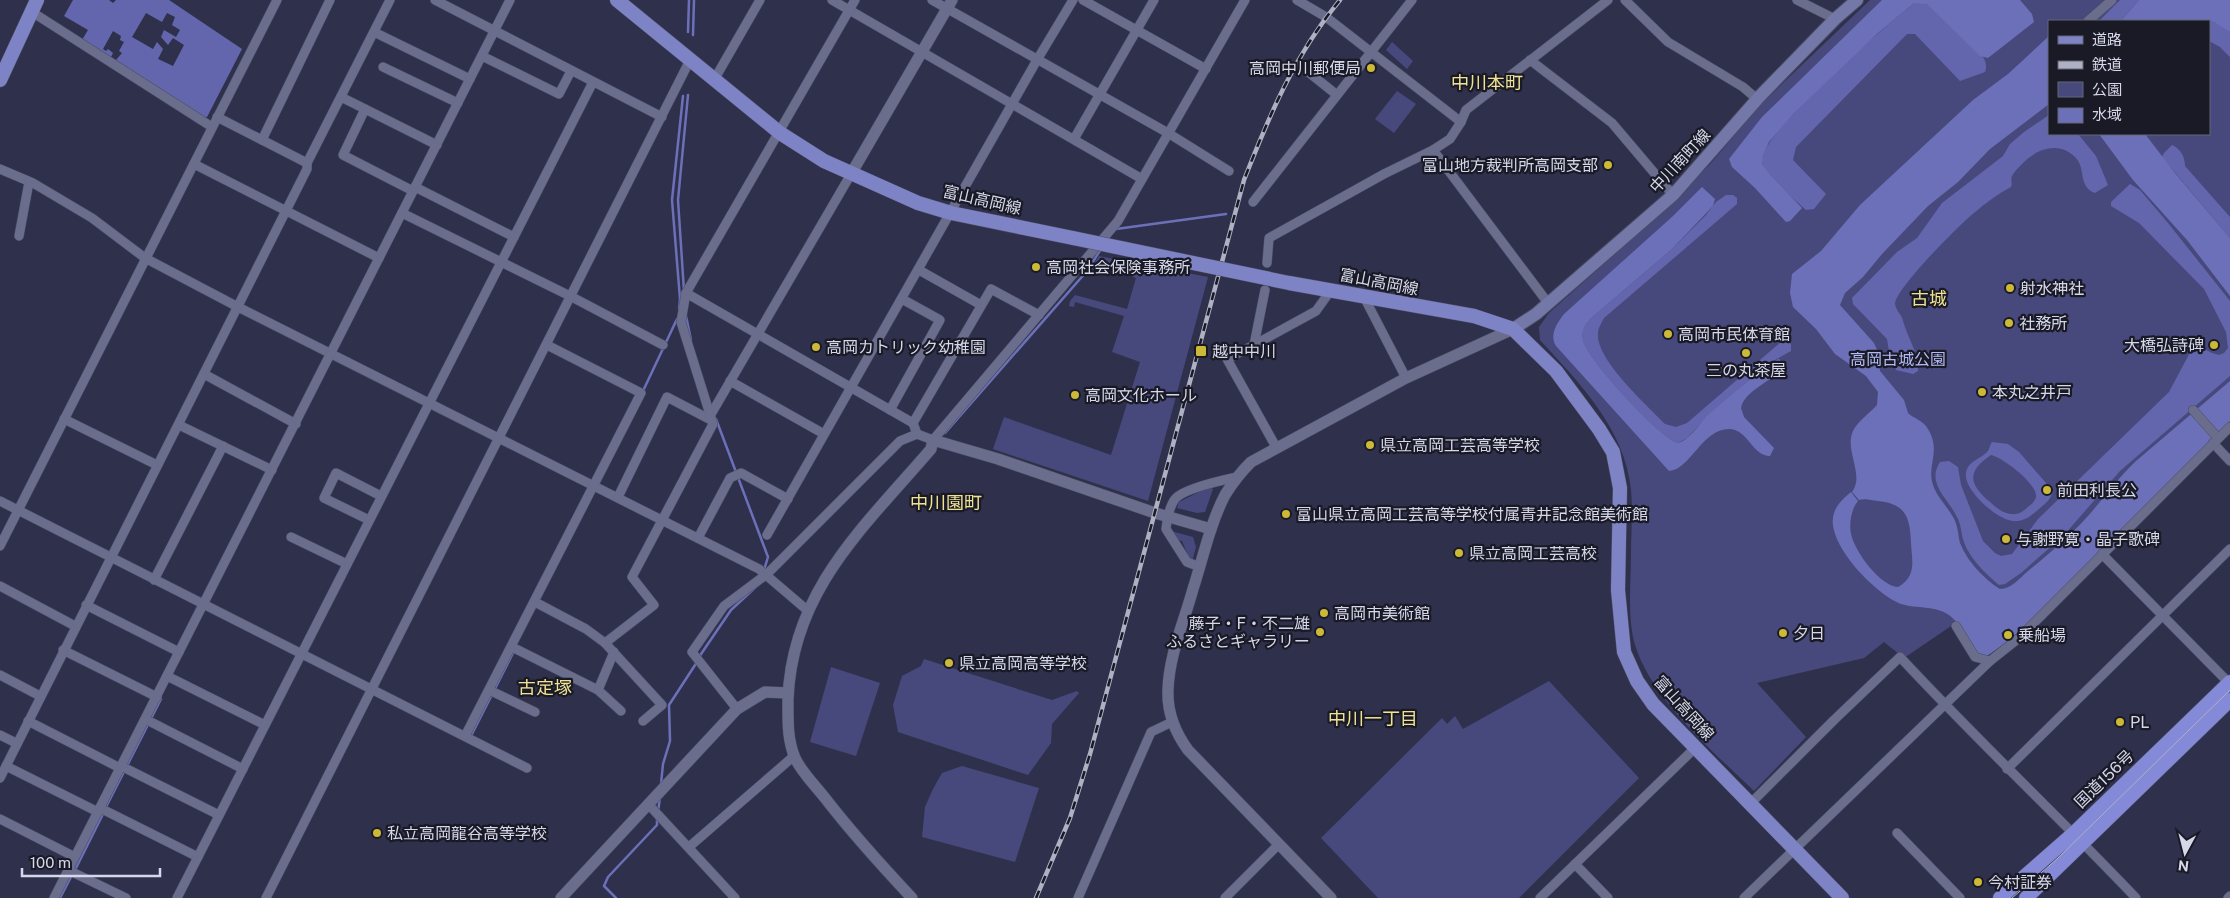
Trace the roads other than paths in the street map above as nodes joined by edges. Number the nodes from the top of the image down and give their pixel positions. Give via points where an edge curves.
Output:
1 (277, 0) edge
2 (330, 0) edge
3 (390, 0) edge
4 (435, 0) edge
5 (510, 0) edge
6 (617, 0) edge
7 (760, 0) edge
8 (832, 0) edge
9 (855, 0) edge
10 (932, 0) edge
11 (1073, 0) edge
12 (1083, 0) edge
13 (1154, 0) edge
14 (1245, 0) edge
15 (1297, 0) edge
16 (1412, 0) edge
17 (1608, 0) edge
18 (1625, 0) edge
19 (1797, 0) edge
20 (1857, 0) edge
21 (2112, 0) edge
22 (949, 4) edge
23 (35, 6) edge
24 (850, 10) junction
25 (1835, 20) junction
26 (2089, 20) edge
27 (1138, 30) junction
28 (495, 31) junction
29 (374, 32) junction
30 (921, 52) junction
31 (1372, 53) junction
32 (482, 56) junction
33 (690, 60) junction
34 (1037, 60) junction
35 (1530, 60) junction
36 (383, 67) dead end
37 (1302, 67) dead end
38 (1206, 68) junction
39 (571, 70) junction
40 (470, 79) junction
41 (0, 80) edge
42 (714, 80) junction
43 (593, 82) junction
44 (1337, 95) junction
45 (1100, 96) junction
46 (341, 97) junction
47 (1757, 100) junction
48 (458, 103) junction
49 (1012, 103) junction
50 (366, 109) junction
51 (217, 117) junction
52 (662, 117) junction
53 (1461, 122) junction
54 (212, 127) junction
55 (780, 133) junction
56 (1168, 133) junction
57 (1074, 139) junction
58 (262, 140) junction
59 (437, 145) junction
60 (1433, 150) junction
61 (307, 163) junction
62 (194, 164) junction
63 (0, 168) edge
64 (1229, 170) dead end
65 (851, 174) junction
66 (1142, 179) junction
67 (29, 182) junction
68 (414, 189) junction
69 (1673, 195) junction
70 (1253, 202) dead end
71 (286, 211) junction
72 (402, 213) junction
73 (951, 213) junction
74 (20, 236) dead end
75 (514, 237) junction
76 (145, 258) junction
77 (379, 258) junction
78 (1267, 262) dead end
79 (500, 263) junction
80 (919, 270) junction
81 (1265, 290) dead end
82 (1332, 290) junction
83 (686, 294) junction
84 (572, 297) junction
85 (1364, 297) junction
86 (902, 299) junction
87 (1548, 303) junction
88 (981, 305) junction
89 (238, 307) junction
90 (1039, 315) junction
91 (1513, 330) junction
92 (757, 334) junction
93 (547, 345) junction
94 (663, 345) dead end
95 (1254, 346) junction
96 (331, 353) junction
97 (204, 374) junction
98 (1406, 378) junction
99 (730, 381) junction
100 (852, 388) junction
101 (429, 402) junction
102 (890, 410) junction
103 (2193, 410) dead end
104 (711, 418) junction
105 (64, 419) junction
106 (913, 423) junction
107 (178, 424) junction
108 (296, 424) junction
109 (2230, 427) edge
110 (824, 434) junction
111 (917, 434) junction
112 (500, 439) junction
113 (933, 440) junction
114 (2216, 441) junction
115 (223, 446) junction
116 (1276, 447) junction
117 (2230, 461) edge
118 (157, 465) junction
119 (272, 470) junction
120 (1237, 477) junction
121 (594, 485) junction
122 (381, 496) junction
123 (618, 498) junction
124 (788, 498) junction
125 (0, 501) edge
126 (18, 510) junction
127 (1168, 516) junction
128 (369, 520) junction
129 (663, 520) junction
130 (1211, 529) junction
131 (767, 535) dead end
132 (291, 537) dead end
133 (698, 538) junction
134 (0, 546) edge
135 (2230, 549) edge
136 (2102, 554) junction
137 (111, 558) junction
138 (347, 564) junction
139 (1200, 567) junction
140 (762, 574) junction
141 (154, 580) junction
142 (0, 586) edge
143 (535, 602) junction
144 (203, 604) junction
145 (86, 605) junction
146 (807, 610) junction
147 (2162, 616) junction
148 (75, 626) junction
149 (1956, 626) dead end
150 (605, 643) junction
151 (512, 646) junction
152 (63, 650) junction
153 (179, 652) junction
154 (614, 652) junction
155 (301, 655) junction
156 (1990, 661) junction
157 (0, 675) edge
158 (167, 676) junction
159 (2230, 683) edge
160 (372, 688) junction
161 (489, 690) junction
162 (598, 690) junction
163 (788, 693) junction
164 (40, 696) junction
165 (157, 697) junction
166 (2230, 700) edge
167 (1946, 703) junction
168 (737, 709) junction
169 (621, 711) dead end
170 (535, 712) dead end
171 (148, 721) junction
172 (643, 721) dead end
173 (28, 722) junction
174 (1172, 722) junction
175 (265, 725) junction
176 (0, 735) edge
177 (465, 736) junction
178 (16, 743) junction
179 (1695, 748) junction
180 (794, 756) junction
181 (6, 766) junction
182 (123, 768) junction
183 (527, 768) dead end
184 (243, 769) junction
185 (2007, 769) junction
186 (0, 778) edge
187 (1751, 803) junction
188 (650, 805) junction
189 (102, 811) junction
190 (219, 815) junction
191 (0, 819) edge
192 (1898, 832) dead end
193 (2078, 838) junction
194 (1279, 844) junction
195 (689, 848) junction
196 (1795, 848) junction
197 (75, 857) junction
198 (198, 858) junction
199 (1575, 864) junction
200 (72, 872) junction
201 (54, 898) edge
202 (126, 898) edge
203 (177, 898) edge
204 (266, 898) edge
205 (561, 898) edge
206 (735, 898) edge
207 (912, 898) edge
208 (1078, 898) edge
209 (1225, 898) edge
210 (1331, 898) edge
211 (1540, 898) edge
212 (1608, 898) edge
213 (1744, 898) edge
214 (1842, 898) edge
215 (1960, 898) edge
216 (2000, 898) edge
217 (2026, 898) edge
218 (2136, 898) edge

1 - 51 street
2 - 58 street
3 - 29 street
4 - 28 street
5 - 28 street
6 - 33 main road, 富山高岡線
7 - 42 street
8 - 24 street
9 - 24 street
10 - 22 street
11 - 34 street
12 - 27 street
13 - 27 street
14 - 38 street
15 - 31 street via 1326,17
16 - 31 street
17 - 35 street
18 - 47 street via 1668,42 1743,87
19 - 25 street
20 - 25 main road, 中川南町線
21 - 26 street
22 - 30 street
22 - 34 street
23 - 41 main road
23 - 54 street
24 - 30 street
24 - 55 street
25 - 47 main road, 中川南町線
27 - 38 street
27 - 45 street
28 - 32 street
28 - 39 street
29 - 40 street
29 - 46 street
30 - 49 street
30 - 65 street
31 - 44 street
31 - 53 street
32 - 39 street via 559,94
32 - 40 street
33 - 42 main road, 富山高岡線
33 - 52 street
34 - 45 street
34 - 49 street
35 - 53 street via 1466,110
35 - 69 street via 1612,123
36 - 48 street
37 - 44 street
38 - 56 street
39 - 43 street
40 - 48 street
42 - 55 main road, 富山高岡線
43 - 52 street
43 - 75 street
44 - 70 street
45 - 56 street
45 - 57 street
46 - 50 street
46 - 61 street
47 - 69 main road, 中川南町線
48 - 59 street
49 - 57 street
49 - 73 street
50 - 59 street
50 - 68 street via 343,155
51 - 54 street
51 - 58 street
52 - 84 street
53 - 60 street via 1450,139
54 - 62 street
55 - 65 main road, 富山高岡線
55 - 83 street
56 - 64 street
56 - 66 street
57 - 66 street
58 - 61 street
59 - 68 street
60 - 78 street via 1269,238
60 - 87 street
61 - 71 street
62 - 71 street
62 - 76 street
63 - 67 street
65 - 73 main road, 富山高岡線 via 918,203
65 - 92 street
66 - 90 street via 1118,221
67 - 74 street
67 - 76 street via 92,218
68 - 72 street
68 - 75 street
69 - 87 main road, 中川南町線
71 - 77 street
71 - 89 street
72 - 77 street
72 - 79 street
73 - 80 street
73 - 82 main road, 富山高岡線, bridge
75 - 79 street
76 - 89 street
76 - 105 street
77 - 96 street
79 - 84 street
79 - 101 street
80 - 86 street
80 - 88 street
81 - 95 street
82 - 85 main road, 富山高岡線
82 - 95 street via 1316,311
83 - 92 street
83 - 104 street via 681,322
84 - 93 street
84 - 94 street
85 - 91 main road, 富山高岡線 via 1474,316
85 - 98 street
86 - 100 street
86 - 102 street via 940,320
87 - 91 main road, 中川南町線
88 - 90 street via 990,289
88 - 106 street
89 - 96 street
89 - 97 street
90 - 113 street
91 - 98 street
91 - 179 main road, 富山高岡線 via 1556,371 1613,452 1620,488 1618,597 1624,652 1637,681 1653,704
92 - 99 street
92 - 100 street
93 - 112 street
93 - 121 street via 641,393
95 - 116 street via 1227,359
96 - 101 street
96 - 108 street
97 - 107 street
97 - 108 street
98 - 116 street
99 - 104 street
99 - 110 street
100 - 102 street
100 - 110 street
101 - 112 street
101 - 122 street
102 - 106 street
103 - 114 street
104 - 123 street via 667,397
104 - 129 street via 713,424
105 - 118 street
105 - 126 street
106 - 111 street
107 - 115 street
107 - 118 street
108 - 119 street
109 - 114 street
110 - 124 street
111 - 113 street
111 - 140 street via 900,441
112 - 121 street
112 - 160 street
113 - 127 street
113 - 146 street via 931,449 828,572
114 - 117 street
114 - 136 street
115 - 119 street
115 - 141 street
116 - 120 street via 1251,462
118 - 137 street
119 - 144 street
120 - 127 street via 1211,482 1176,498
120 - 130 street
121 - 123 street
121 - 143 street
122 - 128 street
122 - 128 street via 336,473 324,498
123 - 129 street
124 - 131 street
124 - 133 street via 741,473 730,478
125 - 126 street
126 - 134 street
126 - 137 street
127 - 130 street
127 - 139 street via 1166,529 1187,562
128 - 138 street
129 - 133 street
129 - 150 street via 632,577 654,605
130 - 139 street
132 - 138 street
133 - 140 street
135 - 147 street
136 - 147 street
136 - 156 street via 2019,638
137 - 141 street
137 - 145 street
138 - 155 street
139 - 174 street via 1172,665 1168,690
140 - 146 street
140 - 168 street via 724,606 692,652
141 - 144 street
142 - 148 street
143 - 150 street via 586,628
143 - 151 street
144 - 153 street
144 - 155 street
145 - 148 street
145 - 153 street
146 - 163 street via 791,661
147 - 159 street
147 - 185 street
148 - 152 street
149 - 156 street via 1975,657
150 - 154 street
151 - 161 street
151 - 162 street
152 - 164 street
152 - 165 street
153 - 158 street
154 - 162 street
154 - 172 street via 662,705
155 - 160 street
155 - 175 street
156 - 167 street
157 - 164 street
158 - 165 street
158 - 175 street
159 - 193 highway, 国道156号
160 - 177 street
160 - 204 street
161 - 170 street
161 - 177 street
162 - 169 street
163 - 168 street via 765,692
163 - 180 street via 788,738
164 - 173 street
165 - 171 street
166 - 193 highway, 国道156号
167 - 185 street
167 - 187 street via 1900,657
167 - 196 street
168 - 188 street
171 - 182 street
171 - 184 street
173 - 178 street
173 - 182 street
174 - 194 street via 1188,750
174 - 208 street via 1151,732
175 - 184 street
176 - 178 street
177 - 183 street
178 - 181 street
179 - 187 main road, 富山高岡線
179 - 199 street
180 - 195 street
180 - 207 street via 841,818
181 - 186 street
181 - 189 street
182 - 189 street
182 - 190 street
184 - 190 street
185 - 193 street
187 - 196 main road, 富山高岡線
188 - 195 street
188 - 205 street
189 - 197 street
189 - 198 street
190 - 198 street
191 - 197 street
192 - 215 street
193 - 216 highway, 国道156号
193 - 217 highway, 国道156号
193 - 218 street
194 - 209 street
194 - 210 street
195 - 206 street
196 - 213 street
196 - 214 main road, 富山高岡線
197 - 200 street
198 - 203 street
199 - 211 street
199 - 212 street
200 - 201 street
200 - 202 street

